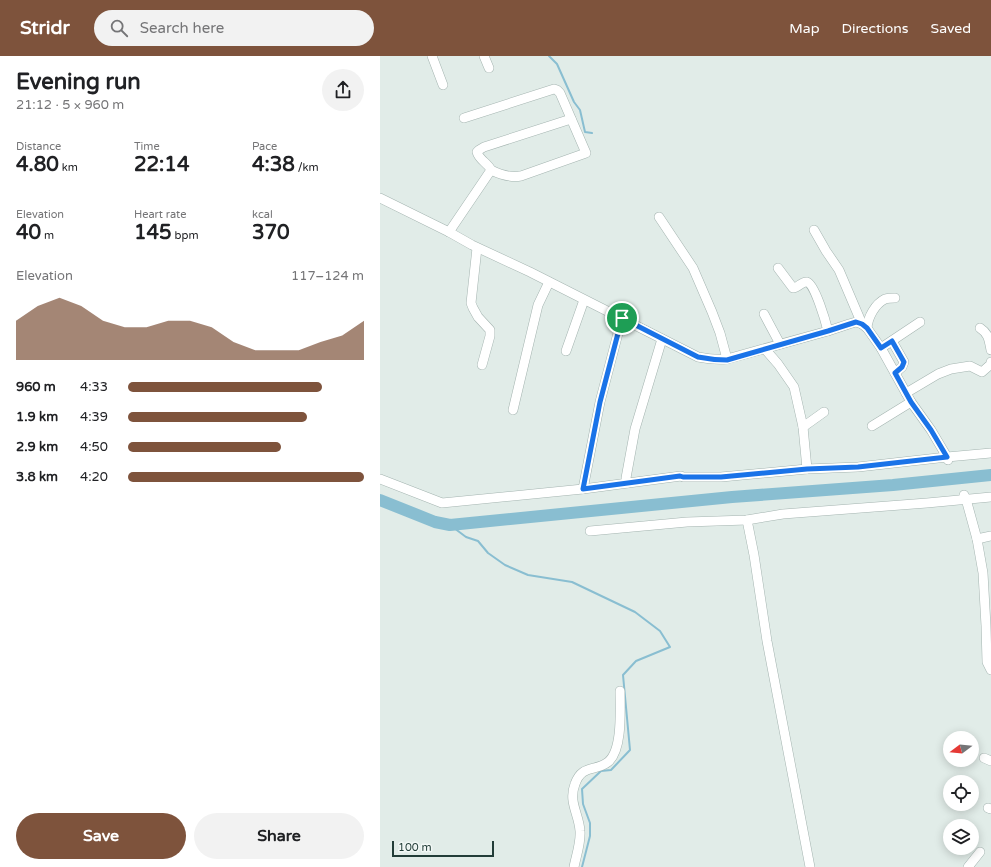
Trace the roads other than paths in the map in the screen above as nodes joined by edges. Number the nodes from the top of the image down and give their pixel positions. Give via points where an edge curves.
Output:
1 (432, 56) edge
2 (484, 56) edge
3 (489, 68) dead end
4 (443, 85) dead end
5 (464, 118) dead end
6 (571, 119) junction
7 (491, 170) junction
8 (380, 198) edge
9 (659, 216) dead end
10 (814, 230) dead end
11 (449, 232) junction
12 (477, 248) junction
13 (778, 268) dead end
14 (549, 282) junction
15 (895, 298) dead end
16 (584, 300) junction
17 (764, 314) dead end
18 (622, 318) junction
19 (920, 322) dead end
20 (865, 326) junction
21 (980, 328) dead end
22 (828, 331) junction
23 (662, 339) junction
24 (892, 341) junction
25 (780, 344) junction
26 (881, 348) junction
27 (765, 349) junction
28 (991, 350) edge
29 (566, 351) dead end
30 (727, 360) junction
31 (991, 362) edge
32 (482, 365) dead end
33 (895, 373) junction
34 (906, 393) junction
35 (911, 402) junction
36 (513, 410) dead end
37 (824, 412) dead end
38 (872, 426) dead end
39 (803, 427) junction
40 (991, 453) edge
41 (947, 458) junction
42 (807, 469) junction
43 (380, 479) edge
44 (628, 482) junction
45 (583, 489) junction
46 (965, 497) junction
47 (991, 497) edge
48 (747, 520) junction
49 (590, 531) dead end
50 (991, 536) edge
51 (977, 539) junction
52 (990, 664) edge
53 (620, 691) dead end
54 (980, 852) dead end
55 (574, 867) edge
56 (810, 867) edge
57 (968, 867) edge

1 - 4 street
2 - 3 street
5 - 6 street via 554,89 560,94
6 - 7 street via 479,150 479,156
6 - 7 street via 586,153 521,176 501,175
7 - 11 street
8 - 11 street
9 - 30 street via 693,268 720,333
10 - 20 street via 839,270
11 - 12 street
12 - 14 street
12 - 32 street via 471,303 490,332
13 - 22 street via 792,288 805,282 809,283 818,300
14 - 16 street
14 - 36 street via 538,305
15 - 20 street via 887,298 876,306
16 - 18 street
16 - 29 street
17 - 25 street
18 - 23 street
18 - 45 street via 600,402
19 - 24 street
20 - 22 street via 856,322
20 - 26 street
21 - 28 street via 988,335
22 - 25 street
23 - 30 street via 698,357
23 - 44 street via 635,428 626,478
24 - 26 street
24 - 33 street via 904,362
25 - 27 street
26 - 33 street
27 - 30 street
27 - 39 street via 794,387
31 - 34 street via 982,372 970,366 951,369
33 - 34 street
34 - 35 street
35 - 38 street
35 - 41 street
37 - 39 street
39 - 42 street
40 - 41 street
41 - 42 street via 858,467
42 - 44 street via 721,477 680,476
43 - 45 street via 442,503
44 - 45 street
46 - 47 street
46 - 48 street via 783,514
46 - 51 street
48 - 49 street via 687,522
48 - 56 street
50 - 51 street
51 - 52 street via 983,573
53 - 55 street via 620,724 615,752 609,761 584,771 574,785 572,803 580,830
54 - 57 street

